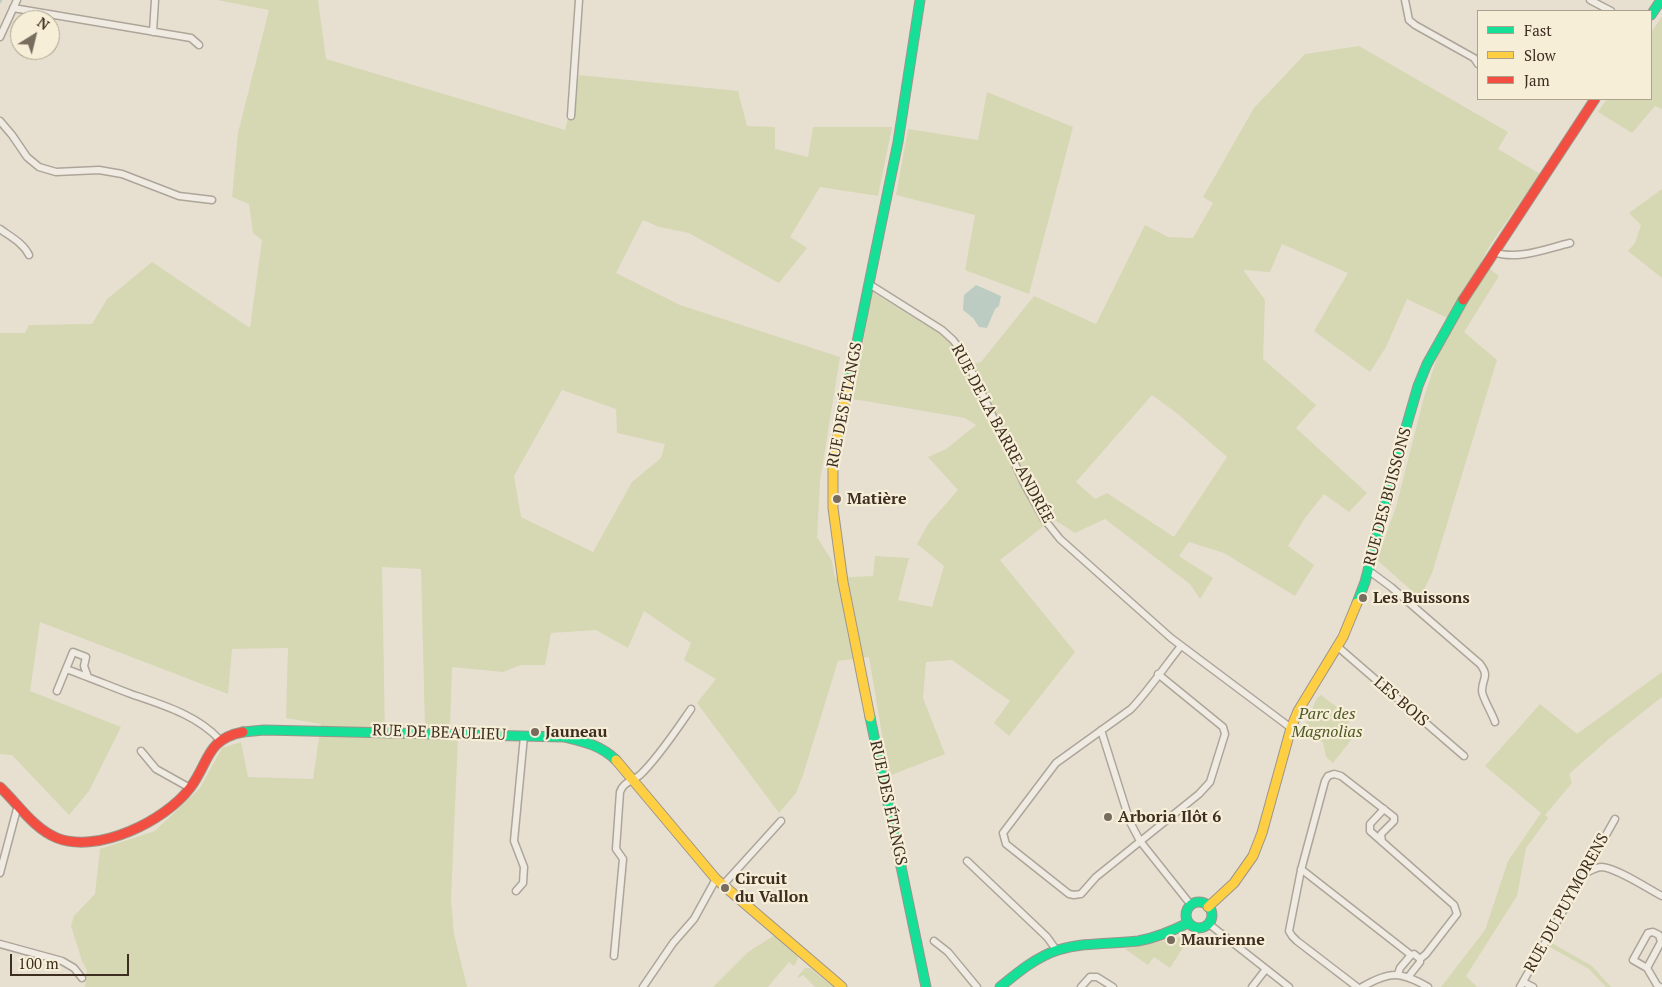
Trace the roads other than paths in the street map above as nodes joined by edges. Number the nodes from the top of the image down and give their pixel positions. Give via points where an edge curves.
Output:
1 (17, 0) edge
2 (156, 0) edge
3 (579, 0) edge
4 (920, 0) edge
5 (1405, 0) edge
6 (1590, 0) edge
7 (1661, 0) edge
8 (13, 8) junction
9 (1609, 10) edge
10 (1652, 14) edge
11 (153, 32) junction
12 (0, 36) edge
13 (199, 45) dead end
14 (1477, 62) edge
15 (1594, 100) edge
16 (571, 116) dead end
17 (0, 121) edge
18 (212, 200) dead end
19 (0, 229) edge
20 (1570, 242) dead end
21 (1494, 252) junction
22 (29, 255) dead end
23 (869, 284) junction
24 (1368, 570) junction
25 (1181, 646) junction
26 (1338, 647) junction
27 (66, 669) junction
28 (1158, 674) junction
29 (88, 677) junction
30 (57, 691) dead end
31 (691, 709) dead end
32 (1495, 722) dead end
33 (1291, 728) junction
34 (1101, 730) junction
35 (524, 736) junction
36 (220, 740) junction
37 (141, 751) dead end
38 (1464, 756) dead end
39 (633, 779) junction
40 (0, 787) edge
41 (190, 788) junction
42 (18, 805) junction
43 (1384, 809) junction
44 (1615, 819) dead end
45 (781, 820) dead end
46 (1140, 842) junction
47 (1382, 842) junction
48 (967, 861) dead end
49 (1301, 869) junction
50 (0, 873) edge
51 (1581, 876) junction
52 (720, 882) junction
53 (516, 891) dead end
54 (1662, 896) edge
55 (1191, 905) junction
56 (1208, 907) junction
57 (1188, 923) junction
58 (1209, 924) junction
59 (934, 941) dead end
60 (0, 944) edge
61 (1057, 950) junction
62 (1411, 955) junction
63 (614, 956) dead end
64 (1420, 959) junction
65 (1647, 968) junction
66 (1266, 969) junction
67 (1398, 974) junction
68 (1409, 976) junction
69 (82, 978) dead end
70 (1522, 984) edge
71 (643, 987) edge
72 (842, 987) edge
73 (926, 987) edge
74 (977, 987) edge
75 (1000, 987) edge
76 (1081, 987) edge
77 (1113, 987) edge
78 (1252, 987) edge
79 (1289, 987) edge
80 (1357, 987) edge
81 (1362, 987) edge
82 (1428, 987) edge
83 (1533, 987) edge
84 (1660, 987) edge

1 - 8 street
2 - 11 street
3 - 16 street
4 - 23 street, RUE DES ÉTANGS via 906,96
5 - 14 street via 1409,20 1415,26
6 - 9 street
7 - 10 street
8 - 11 street
8 - 12 street
11 - 13 street via 191,38
15 - 21 street, RUE DES BUISSONS
17 - 18 street via 27,157 39,167 56,172 99,170 179,196
19 - 22 street via 21,244
20 - 21 street via 1522,254
21 - 24 street, RUE DES BUISSONS via 1447,326 1424,371 1398,454
23 - 25 street, RUE DE LA BARRE ANDRÉE via 953,340 963,353 1044,519 1060,539
23 - 73 street, RUE DES ÉTANGS via 833,458 832,505 853,630
24 - 26 street, RUE DES BUISSONS
24 - 32 street via 1480,664 1486,675 1483,696
25 - 28 street
25 - 33 street, RUE DE LA BARRE ANDRÉE
26 - 33 street, RUE DES BUISSONS
26 - 38 street, LES BOIS
27 - 29 street
27 - 29 street via 73,652 86,657 84,666
27 - 30 street
28 - 34 street via 1131,709
28 - 46 street via 1223,727 1225,734 1210,782
29 - 36 street via 169,706 210,730
31 - 39 street via 667,743
33 - 56 street, RUE DES BUISSONS via 1253,856 1234,884
34 - 46 street via 1130,822
34 - 46 street via 1056,763 1006,827 1003,839 1039,871 1074,895 1081,894 1096,877
35 - 36 street, RUE DE BEAULIEU via 264,730 239,732
35 - 39 street, RUE DE BEAULIEU via 564,737 589,743 605,750
35 - 53 street via 514,841 524,867 523,883
36 - 41 street
37 - 41 street via 156,769
39 - 52 street, RUE DE BEAULIEU
39 - 63 street via 620,792 616,849 623,859
40 - 42 street
41 - 42 street via 150,822 107,839 86,843 57,838
42 - 50 street
43 - 47 street via 1394,817 1394,821 1382,834
43 - 47 street via 1370,824 1370,831
43 - 49 street via 1341,776 1328,776
44 - 51 street, RUE DU PUYMORENS
45 - 52 street
46 - 55 street
47 - 64 street via 1454,905 1457,914
48 - 61 street via 1048,937
49 - 62 street
49 - 80 street via 1289,931
51 - 54 street via 1602,867
51 - 70 street, RUE DU PUYMORENS
52 - 71 street
52 - 72 street, RUE DE BEAULIEU
55 - 56 street via 1200,903
55 - 57 street via 1186,913
56 - 58 street via 1212,915
57 - 58 street via 1199,928
57 - 61 street via 1144,941
58 - 66 street
59 - 74 street via 948,952
60 - 69 street via 68,963
61 - 75 street via 1030,964
62 - 64 street
62 - 67 street
64 - 68 street
65 - 65 street via 1633,960 1648,933 1653,932 1659,935 1661,942
65 - 84 street
66 - 78 street
66 - 79 street
67 - 68 street
67 - 81 street via 1374,980
68 - 82 street
70 - 83 street
76 - 77 street via 1090,978 1097,977

